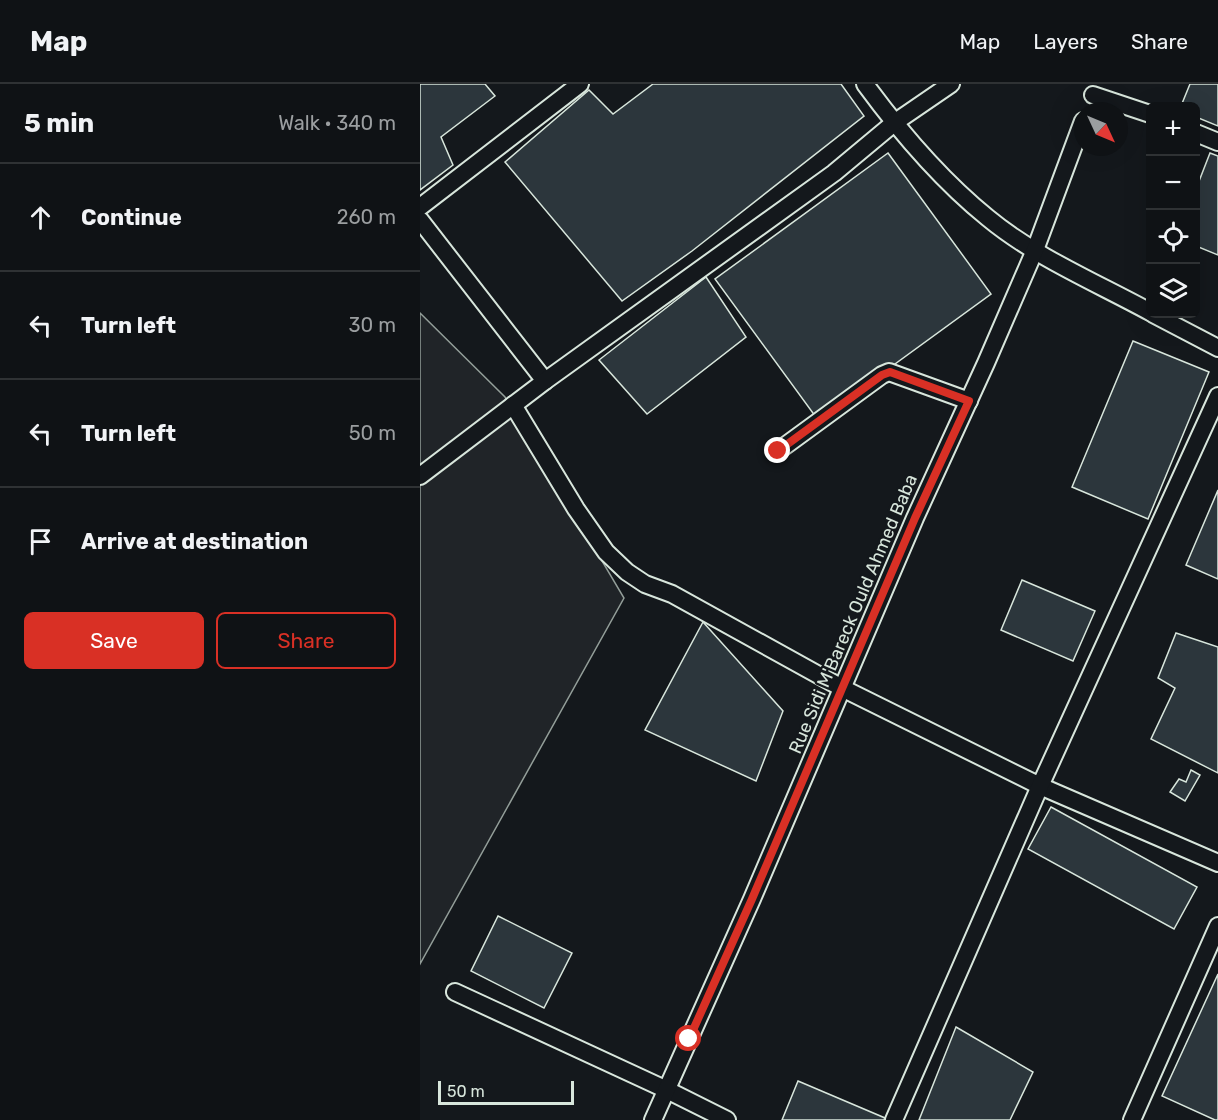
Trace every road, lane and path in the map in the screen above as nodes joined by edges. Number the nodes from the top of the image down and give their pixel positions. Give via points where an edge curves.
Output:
1 (580, 84) edge
2 (865, 84) edge
3 (951, 84) edge
4 (1095, 89) edge
5 (1146, 112) edge
6 (894, 123) junction
7 (1200, 135) edge
8 (1218, 142) edge
9 (1074, 146) edge
10 (420, 207) edge
11 (420, 220) edge
12 (1035, 250) junction
13 (1146, 310) edge
14 (1161, 318) edge
15 (1218, 348) edge
16 (545, 381) junction
17 (1218, 396) edge
18 (969, 401) junction
19 (513, 405) junction
20 (778, 451) dead end
21 (420, 476) edge
22 (842, 688) junction
23 (1040, 786) junction
24 (1218, 863) edge
25 (1217, 932) edge
26 (455, 992) dead end
27 (667, 1090) junction
28 (653, 1120) edge
29 (727, 1120) edge
30 (894, 1120) edge
31 (1132, 1120) edge

1 - 10 street
2 - 6 street
3 - 6 street
4 - 5 street
6 - 12 street via 989,219
6 - 16 street via 834,173
7 - 8 street
9 - 12 street, Rue Sidi M'Bareck Ould Ahmed Baba
11 - 16 street
12 - 13 street
12 - 18 street, Rue Sidi M'Bareck Ould Ahmed Baba
14 - 15 street
16 - 19 street
17 - 23 street
18 - 20 street via 890,372
18 - 22 street, Rue Sidi M'Bareck Ould Ahmed Baba
19 - 21 street
19 - 22 street via 576,510 606,552 627,572
22 - 23 street
22 - 27 street, Rue Sidi M'Bareck Ould Ahmed Baba
23 - 24 street
23 - 30 street
25 - 31 street
26 - 27 street
27 - 28 street, Rue Sidi M'Bareck Ould Ahmed Baba
27 - 29 street

